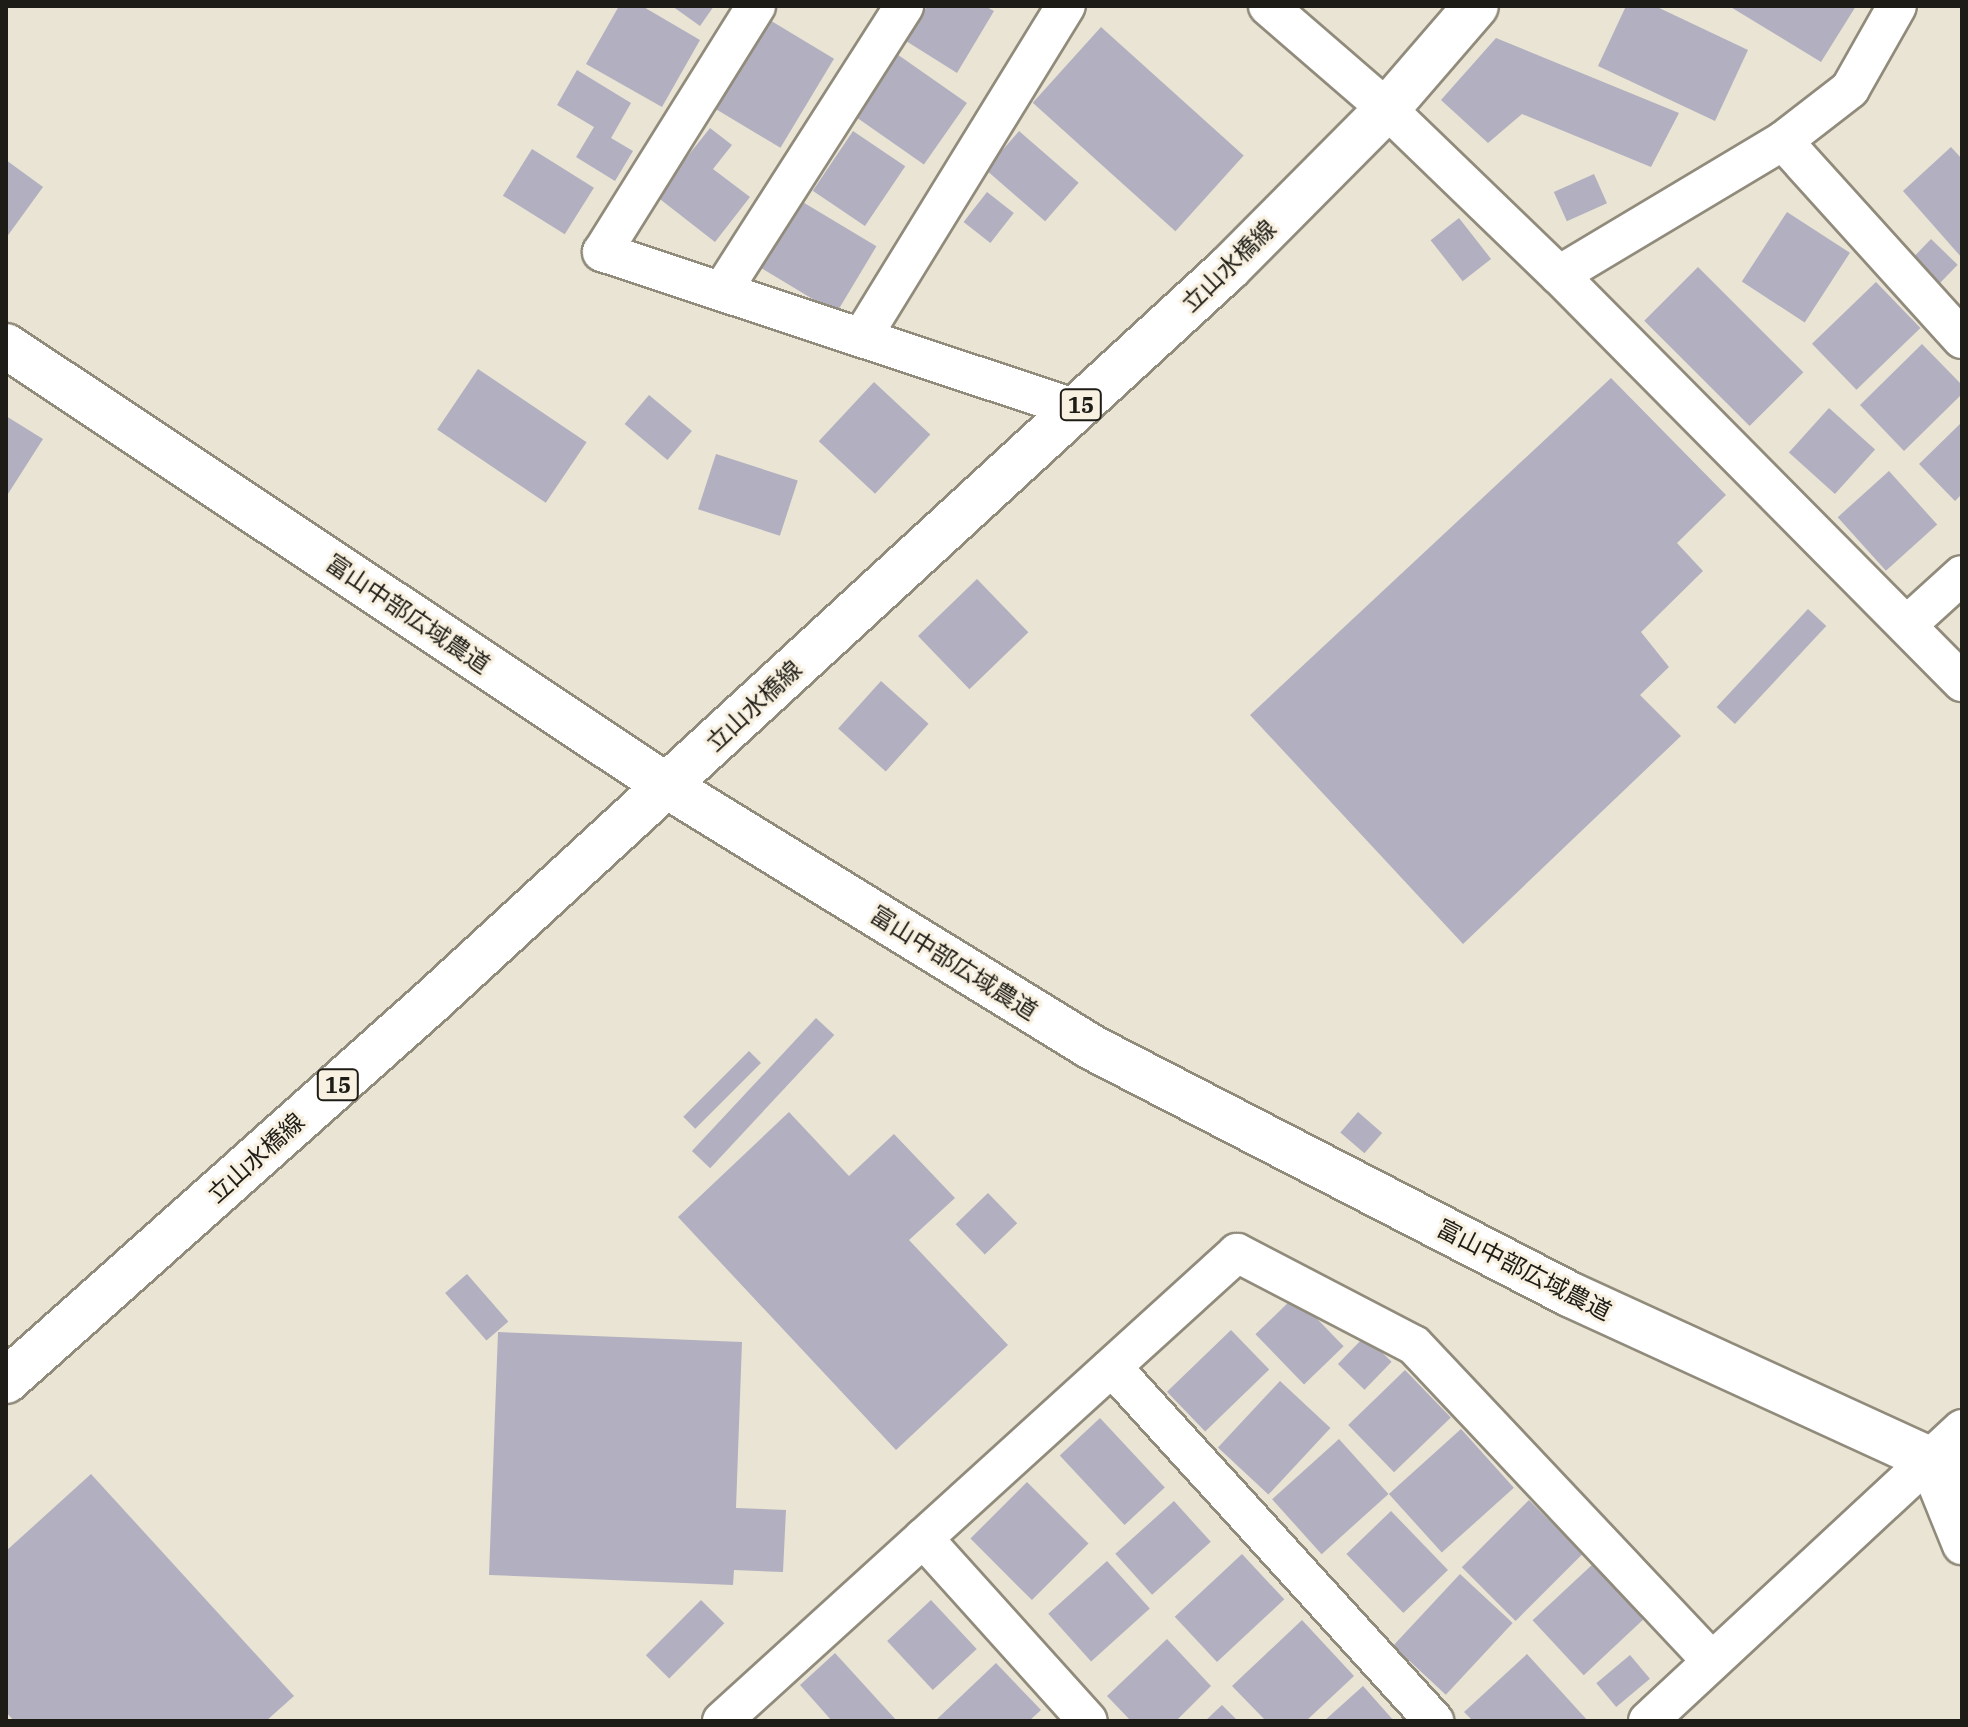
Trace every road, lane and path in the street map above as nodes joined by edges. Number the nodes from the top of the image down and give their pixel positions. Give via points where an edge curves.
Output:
1 (756, 6) edge
2 (904, 6) edge
3 (1066, 6) edge
4 (1268, 6) edge
5 (1476, 6) edge
6 (1897, 6) edge
7 (1387, 109) junction
8 (1783, 141) junction
9 (1559, 275) junction
10 (722, 291) junction
11 (862, 337) junction
12 (1962, 339) edge
13 (6, 346) edge
14 (1076, 409) junction
15 (1962, 575) edge
16 (1907, 625) junction
17 (1962, 682) edge
18 (667, 786) junction
19 (1112, 1367) junction
20 (6, 1381) edge
21 (1962, 1429) edge
22 (1944, 1467) edge
23 (923, 1538) junction
24 (1962, 1545) edge
25 (1712, 1661) junction
26 (729, 1719) edge
27 (1088, 1721) edge
28 (1434, 1721) edge
29 (1648, 1721) edge

1 - 10 street via 602,252
2 - 10 street
3 - 11 street
4 - 7 street
5 - 7 street, 立山水橋線 / 15
6 - 8 street via 1850,89
7 - 9 street
7 - 14 street, 立山水橋線 / 15 via 1229,268
8 - 9 street
8 - 12 street
9 - 16 street
10 - 11 street
11 - 14 street
13 - 18 street, 富山中部広域農道
14 - 18 street, 立山水橋線 / 15
15 - 16 street
16 - 17 street
18 - 20 street, 立山水橋線 / 15
18 - 22 street, 富山中部広域農道 via 1091,1047 1571,1295
19 - 23 street
19 - 25 street via 1237,1253 1414,1345
19 - 28 street
21 - 22 street
22 - 24 street
22 - 25 street
23 - 26 street
23 - 27 street
25 - 29 street

